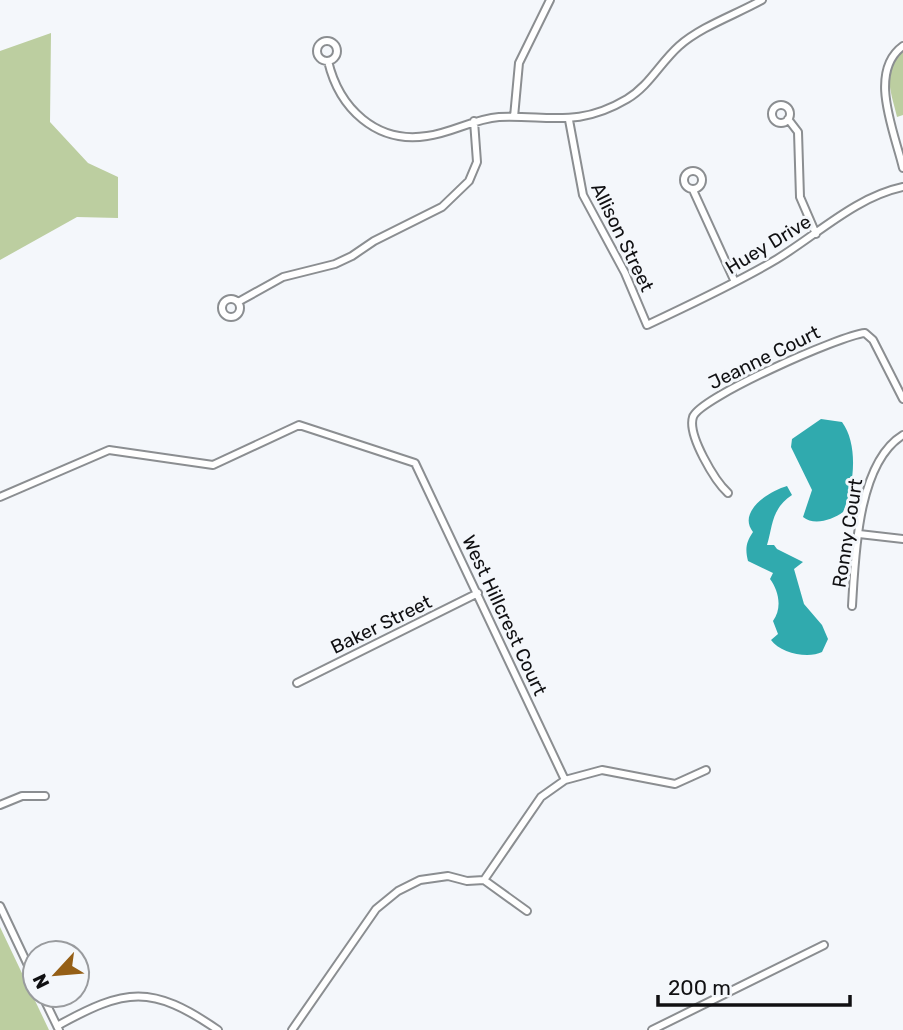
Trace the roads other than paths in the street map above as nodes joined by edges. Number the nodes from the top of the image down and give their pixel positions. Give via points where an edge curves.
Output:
1 (550, 0) edge
2 (762, 0) edge
3 (903, 46) edge
4 (328, 61) dead end
5 (513, 117) junction
6 (788, 119) dead end
7 (569, 120) junction
8 (474, 121) junction
9 (903, 168) edge
10 (903, 187) edge
11 (693, 190) dead end
12 (816, 234) junction
13 (735, 282) junction
14 (238, 302) dead end
15 (647, 325) joint
16 (903, 399) edge
17 (903, 435) edge
18 (728, 493) dead end
19 (0, 497) edge
20 (859, 534) junction
21 (903, 539) edge
22 (478, 593) junction
23 (852, 606) dead end
24 (297, 683) dead end
25 (706, 770) dead end
26 (565, 780) junction
27 (46, 796) dead end
28 (0, 805) edge
29 (484, 880) junction
30 (0, 906) edge
31 (527, 911) dead end
32 (824, 945) dead end
33 (21, 950) edge
34 (49, 1009) edge
35 (58, 1028) edge
36 (218, 1030) edge
37 (292, 1030) edge
38 (652, 1030) edge

1 - 5 street via 519,63
2 - 7 street via 684,41 629,99
3 - 9 street via 886,68 885,87
4 - 8 street via 348,107 388,134 427,136
5 - 7 street
5 - 8 street
6 - 12 street via 798,132 800,197
7 - 15 street, Allison Street via 583,195
8 - 14 street via 477,162 469,181 442,207 352,257 284,277
10 - 12 street, Huey Drive via 863,202
11 - 13 street
12 - 13 street, Huey Drive
13 - 15 street, Huey Drive
16 - 18 street, Jeanne Court via 865,333 802,355 709,401 693,415 691,427 716,481
17 - 20 street, Ronny Court via 873,471
19 - 22 street, West Hillcrest Court via 109,450 214,465 299,425 415,463
20 - 21 street
20 - 23 street, Ronny Court
22 - 24 street, Baker Street
22 - 26 street, West Hillcrest Court
25 - 26 street via 675,784 603,770
26 - 29 street via 541,797
27 - 28 street via 22,796
29 - 31 street
29 - 37 street via 448,876 420,880 398,891 376,909
30 - 33 street
32 - 38 street
34 - 35 street
35 - 36 street via 97,1004 130,994 162,999 191,1011

